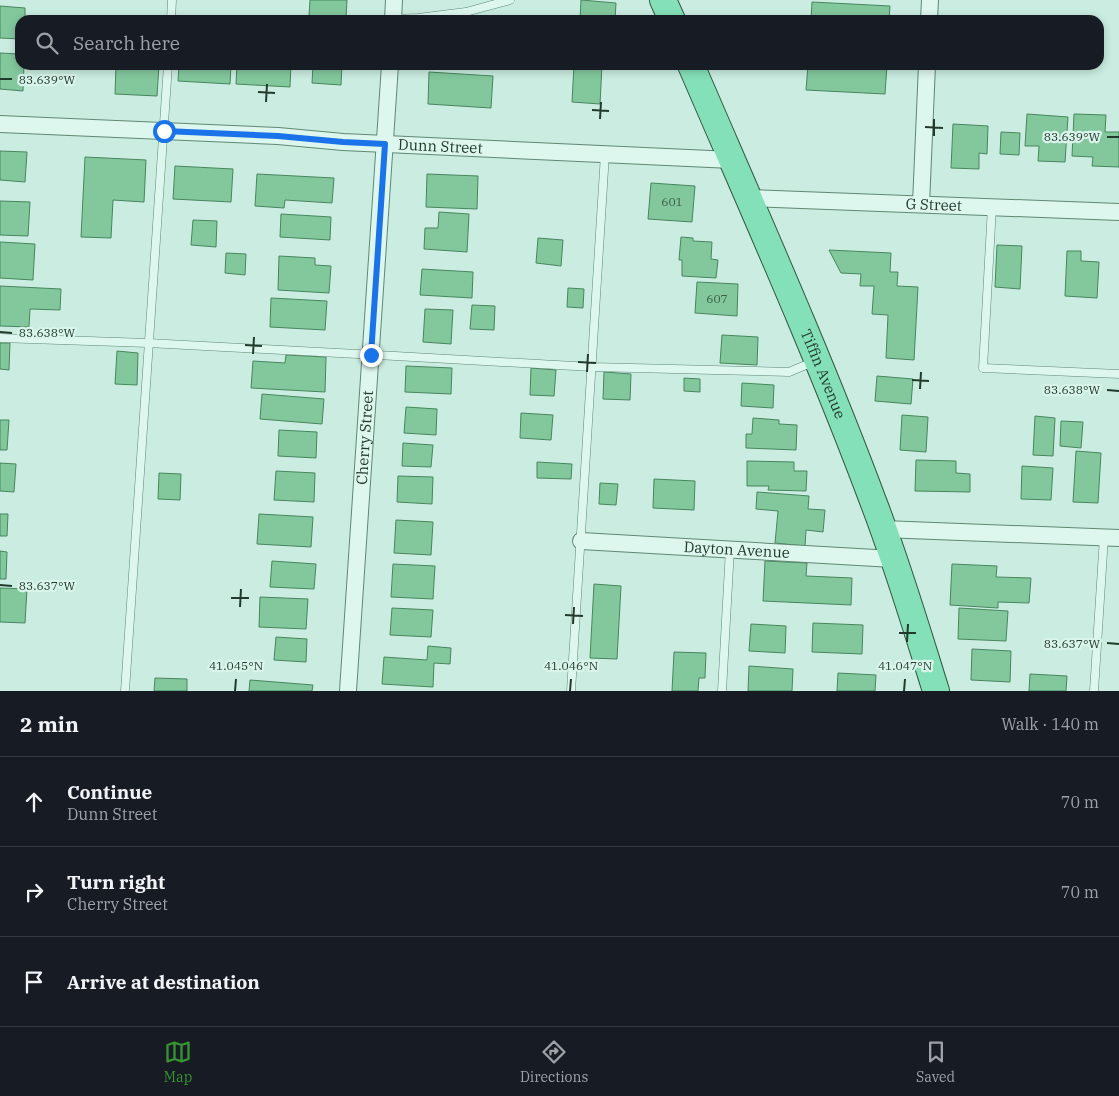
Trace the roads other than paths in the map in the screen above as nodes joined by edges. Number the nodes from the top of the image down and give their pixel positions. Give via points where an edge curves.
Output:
1 (172, 0) edge
2 (394, 0) edge
3 (510, 0) edge
4 (663, 0) edge
5 (930, 0) edge
6 (171, 15) edge
7 (393, 15) edge
8 (442, 15) edge
9 (670, 15) edge
10 (930, 15) edge
11 (168, 70) edge
12 (390, 70) edge
13 (693, 70) edge
14 (928, 70) edge
15 (0, 124) edge
16 (164, 131) junction
17 (385, 144) junction
18 (605, 154) junction
19 (732, 160) junction
20 (748, 198) junction
21 (921, 204) junction
22 (992, 207) junction
23 (1119, 212) edge
24 (0, 338) edge
25 (148, 344) junction
26 (371, 355) junction
27 (817, 360) junction
28 (592, 368) junction
29 (1119, 374) edge
30 (883, 529) junction
31 (1111, 538) edge
32 (581, 541) junction
33 (730, 550) junction
34 (893, 559) junction
35 (125, 691) edge
36 (348, 691) edge
37 (571, 691) edge
38 (722, 691) edge
39 (936, 691) edge
40 (1094, 691) edge

1 - 6 lane
2 - 7 street
3 - 8 lane
4 - 9 highway
5 - 10 street
11 - 16 lane
12 - 17 street, Cherry Street
13 - 19 highway, Tiffin Avenue
14 - 21 street
15 - 16 street, Dunn Street
16 - 17 street, Dunn Street
16 - 25 lane
17 - 18 street, Dunn Street
17 - 26 street, Cherry Street
18 - 19 street, Dunn Street
18 - 28 lane
19 - 20 highway, Tiffin Avenue
20 - 21 street, G Street
20 - 27 highway, Tiffin Avenue
21 - 22 street, G Street
22 - 23 street, G Street
22 - 29 lane via 983,368
24 - 25 lane
25 - 26 lane
25 - 35 lane
26 - 28 lane
26 - 36 street, Cherry Street
27 - 28 lane via 789,372
27 - 30 highway, Tiffin Avenue
28 - 32 lane
30 - 31 street
30 - 34 highway, Tiffin Avenue
31 - 40 lane
32 - 33 street, Dayton Avenue
32 - 37 lane
33 - 34 street, Dayton Avenue
33 - 38 lane
34 - 39 highway, Tiffin Avenue

